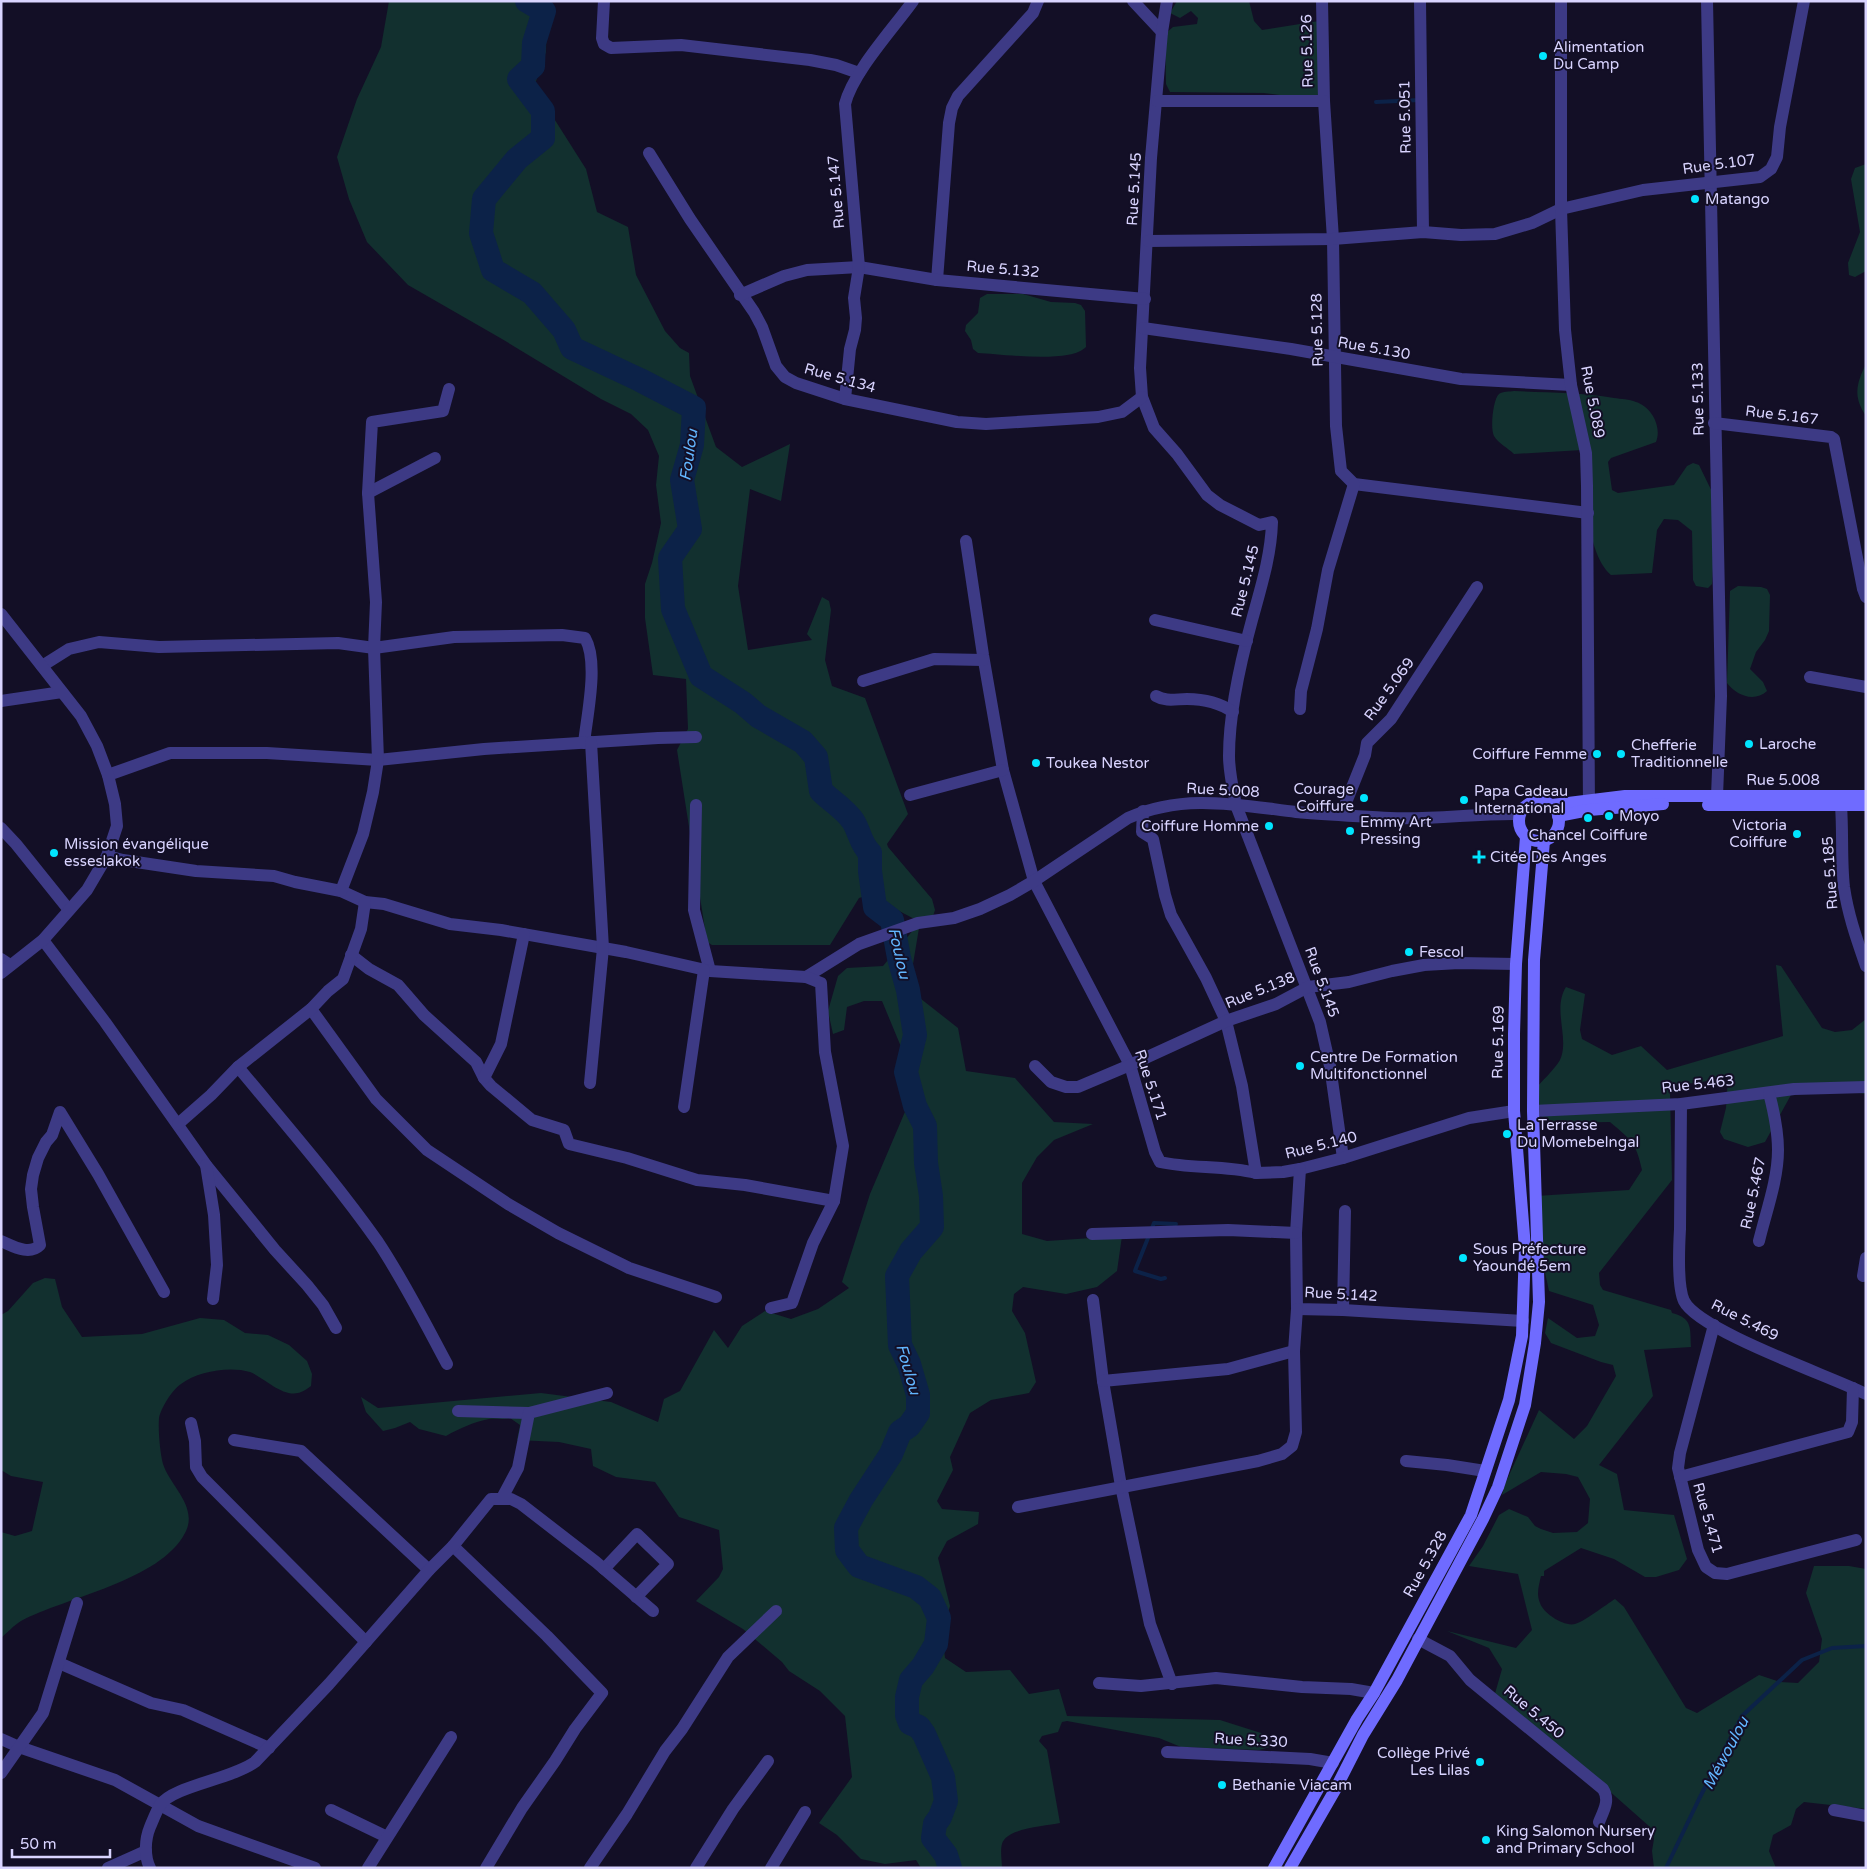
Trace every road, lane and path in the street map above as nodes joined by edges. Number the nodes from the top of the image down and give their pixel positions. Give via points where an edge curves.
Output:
1 (604, 1) edge
2 (913, 1) edge
3 (1038, 1) edge
4 (1133, 1) edge
5 (1167, 1) edge
6 (1322, 1) edge
7 (1420, 1) edge
8 (1561, 1) edge
9 (1707, 1) edge
10 (1804, 1) edge
11 (1162, 32) junction
12 (859, 73) junction
13 (1158, 101) junction
14 (1324, 101) junction
15 (649, 153) dead end
16 (1711, 184) junction
17 (1561, 209) junction
18 (1423, 232) junction
19 (1333, 239) junction
20 (1148, 241) junction
21 (859, 267) junction
22 (937, 280) junction
23 (740, 295) junction
24 (1145, 299) junction
25 (1143, 328) junction
26 (1334, 358) junction
27 (1571, 386) junction
28 (449, 389) dead end
29 (1142, 397) junction
30 (845, 399) junction
31 (1714, 422) junction
32 (435, 458) dead end
33 (1354, 484) junction
34 (368, 493) junction
35 (1588, 513) junction
36 (966, 541) dead end
37 (1477, 587) dead end
38 (1866, 597) edge
39 (1, 614) edge
40 (1156, 620) dead end
41 (1246, 641) junction
42 (374, 648) junction
43 (983, 660) junction
44 (42, 666) junction
45 (1810, 677) dead end
46 (863, 681) dead end
47 (1866, 687) edge
48 (62, 692) junction
49 (1156, 696) dead end
50 (1, 701) edge
51 (1300, 709) dead end
52 (1233, 712) junction
53 (696, 737) dead end
54 (587, 743) junction
55 (378, 760) junction
56 (1003, 770) junction
57 (108, 774) junction
58 (910, 795) dead end
59 (1717, 796) junction
60 (1866, 796) edge
61 (696, 805) dead end
62 (1236, 805) junction
63 (1589, 805) junction
64 (1866, 805) edge
65 (1841, 806) junction
66 (1143, 811) junction
67 (1555, 811) junction
68 (1520, 814) junction
69 (1341, 815) junction
70 (1, 828) edge
71 (1526, 837) junction
72 (1544, 841) junction
73 (107, 856) junction
74 (1034, 881) junction
75 (341, 890) junction
76 (365, 902) junction
77 (69, 910) junction
78 (524, 934) junction
79 (43, 940) junction
80 (603, 948) junction
81 (351, 955) junction
82 (1516, 964) junction
83 (4, 966) edge
84 (1866, 966) edge
85 (707, 970) junction
86 (806, 977) junction
87 (1308, 987) junction
88 (311, 1008) junction
89 (1226, 1021) junction
90 (1130, 1065) junction
91 (1035, 1066) dead end
92 (238, 1068) junction
93 (484, 1078) junction
94 (590, 1083) dead end
95 (1866, 1087) edge
96 (1769, 1093) junction
97 (1681, 1104) junction
98 (684, 1107) dead end
99 (1514, 1111) junction
100 (1533, 1111) junction
101 (178, 1124) junction
102 (1343, 1158) junction
103 (206, 1165) junction
104 (1300, 1170) junction
105 (1256, 1173) junction
106 (834, 1201) junction
107 (1345, 1211) dead end
108 (1092, 1234) dead end
109 (1296, 1234) junction
110 (1, 1241) edge
111 (1759, 1241) dead end
112 (1525, 1248) joint
113 (1866, 1258) edge
114 (1863, 1276) dead end
115 (164, 1292) dead end
116 (716, 1297) dead end
117 (213, 1299) dead end
118 (1093, 1300) dead end
119 (771, 1308) dead end
120 (1297, 1309) junction
121 (1342, 1310) junction
122 (1523, 1321) junction
123 (1714, 1326) junction
124 (336, 1328) dead end
125 (1294, 1351) junction
126 (446, 1364) dead end
127 (1103, 1381) junction
128 (1853, 1388) junction
129 (607, 1393) dead end
130 (1866, 1394) edge
131 (458, 1411) dead end
132 (529, 1413) junction
133 (191, 1423) dead end
134 (234, 1440) dead end
135 (1406, 1461) dead end
136 (1485, 1471) junction
137 (1680, 1478) junction
138 (1121, 1486) junction
139 (502, 1498) junction
140 (1018, 1507) dead end
141 (1856, 1540) dead end
142 (453, 1546) junction
143 (604, 1569) junction
144 (429, 1570) junction
145 (636, 1597) junction
146 (77, 1604) dead end
147 (654, 1611) dead end
148 (776, 1611) dead end
149 (1418, 1639) junction
150 (366, 1642) junction
151 (59, 1663) junction
152 (1099, 1683) dead end
153 (1172, 1684) junction
154 (1374, 1693) junction
155 (451, 1737) dead end
156 (1, 1739) edge
157 (19, 1747) junction
158 (269, 1748) junction
159 (1167, 1752) dead end
160 (768, 1761) dead end
161 (1333, 1762) junction
162 (1, 1773) edge
163 (161, 1804) junction
164 (331, 1810) dead end
165 (1834, 1810) dead end
166 (805, 1812) dead end
167 (1866, 1816) edge
168 (1599, 1822) dead end
169 (387, 1836) junction
170 (146, 1851) junction
171 (307, 1867) edge
172 (108, 1868) edge
173 (150, 1868) edge
174 (368, 1868) edge
175 (486, 1868) edge
176 (590, 1868) edge
177 (696, 1868) edge
178 (771, 1868) edge
179 (1274, 1868) edge
180 (1290, 1868) edge

1 - 12 street via 602,38 604,44 611,48 681,45 810,60
2 - 12 street, Rue 5.147
3 - 22 street via 1033,13 958,96 952,108
4 - 11 street
5 - 11 street, Rue 5.145
6 - 14 street, Rue 5.126
7 - 18 street, Rue 5.051
8 - 17 street, Rue 5.089
9 - 16 street, Rue 5.133
10 - 16 street, Rue 5.107 via 1777,158 1771,169 1760,178
11 - 13 street, Rue 5.145
12 - 21 street, Rue 5.147 via 848,91 845,104
13 - 14 street
13 - 20 street, Rue 5.145 via 1151,158
14 - 19 street, Rue 5.128
15 - 23 street, Rue 5.134
16 - 17 street, Rue 5.107 via 1643,190
16 - 31 street, Rue 5.133
17 - 18 street, Rue 5.107 via 1532,223 1495,234
17 - 27 street, Rue 5.089 via 1565,330
18 - 19 street, Rue 5.107
19 - 20 street, Rue 5.107
19 - 26 street, Rue 5.128
20 - 24 street, Rue 5.145
21 - 22 street, Rue 5.132
21 - 23 street, Rue 5.132 via 807,270
21 - 30 street, Rue 5.147 via 854,298 855,330
22 - 24 street, Rue 5.132
23 - 30 street, Rue 5.134 via 754,312 776,366 785,377 796,384
24 - 25 street, Rue 5.145
25 - 26 street, Rue 5.130
25 - 29 street, Rue 5.145
26 - 27 street, Rue 5.130 via 1462,379
26 - 33 street, Rue 5.128 via 1339,462 1341,471
27 - 35 street, Rue 5.089 via 1586,453
28 - 34 street via 443,411 372,422
29 - 30 street, Rue 5.134 via 1122,412 1098,417 986,424 957,422
29 - 41 street, Rue 5.145 via 1154,428 1207,495 1259,526 1272,522 1271,547
31 - 38 street, Rue 5.167 via 1834,439
31 - 59 street, Rue 5.133 via 1721,696
32 - 34 street
33 - 35 street
33 - 51 street via 1328,570 1318,629 1301,691
34 - 42 street via 376,602
35 - 63 street, Rue 5.089
36 - 43 street, Rue 5.171
37 - 69 street, Rue 5.069 via 1391,719 1367,743
39 - 44 street
40 - 41 street
41 - 52 street, Rue 5.145
42 - 44 street via 338,643 159,647 99,642 69,649
42 - 54 street via 454,637 562,635 585,638 590,646 591,675
42 - 55 street
43 - 46 street via 934,659
43 - 56 street, Rue 5.171
44 - 48 street
45 - 47 street
48 - 50 street
48 - 57 street via 81,716
49 - 52 street via 1162,700 1190,699 1214,703
52 - 62 street, Rue 5.145 via 1228,755
53 - 54 street
54 - 55 street
54 - 80 street
55 - 57 street via 267,753 170,753
55 - 75 street via 363,834
56 - 58 street
56 - 74 street, Rue 5.171
57 - 73 street via 116,826
59 - 60 main road, Rue 5.008
59 - 63 main road, Rue 5.008 via 1659,795
61 - 85 street via 694,910
62 - 66 street, Rue 5.008 via 1203,802
62 - 69 street, Rue 5.008
62 - 87 street, Rue 5.145
63 - 65 main road, Rue 5.008
63 - 67 main road, Rue 5.008
64 - 65 main road, Rue 5.008
65 - 84 street, Rue 5.185 via 1845,894 1850,921
66 - 74 street, Rue 5.008 via 1104,833
66 - 89 street via 1142,832 1153,839 1171,915
67 - 68 main road via 1540,801 1523,808
67 - 72 main road via 1559,822 1555,834
68 - 69 street, Rue 5.008 via 1394,818
68 - 71 main road via 1519,826
70 - 77 street
71 - 72 main road
71 - 82 main road, Rue 5.169
72 - 100 main road via 1534,960
73 - 75 street via 196,872 274,876
73 - 77 street via 87,890
74 - 86 street, Rue 5.008 via 980,909 954,918 918,923 859,944
74 - 90 street, Rue 5.171
75 - 76 street
76 - 78 street via 384,904 450,924
76 - 81 street via 361,930
77 - 79 street
78 - 80 street
78 - 93 street via 501,1044
79 - 83 street
79 - 101 street
80 - 85 street
80 - 94 street
81 - 88 street via 343,979
81 - 93 street via 398,985 424,1015 476,1062
82 - 87 street, Rue 5.138 via 1424,965 1349,982
82 - 99 main road, Rue 5.169
85 - 86 street
85 - 98 street
86 - 106 street via 821,983 825,1052 843,1146
87 - 89 street, Rue 5.138 via 1276,1004
87 - 102 street, Rue 5.145 via 1330,1066
88 - 92 street
88 - 116 street via 376,1099 427,1150 558,1233 629,1268
89 - 90 street, Rue 5.138
89 - 105 street via 1242,1086
90 - 91 street, Rue 5.138 via 1078,1087 1051,1082
90 - 105 street, Rue 5.171 via 1160,1162
92 - 101 street
92 - 126 street via 312,1156 378,1243
93 - 106 street via 532,1120 564,1130 569,1144 697,1180
95 - 96 street, Rue 5.463
96 - 97 street, Rue 5.463
96 - 111 street, Rue 5.467 via 1778,1151 1776,1173
97 - 100 street, Rue 5.463
97 - 123 street, Rue 5.469 via 1681,1286 1684,1301
99 - 102 street, Rue 5.140 via 1469,1118
99 - 112 main road, Rue 5.169
100 - 149 main road, Rue 5.328 via 1538,1302 1525,1405 1498,1487
101 - 103 street
102 - 104 street, Rue 5.140
103 - 117 street via 214,1215 217,1266
103 - 124 street via 307,1285
104 - 105 street, Rue 5.140
104 - 109 street, Rue 5.142
106 - 119 street via 812,1243 792,1303
107 - 121 street
108 - 109 street via 1228,1230
109 - 120 street, Rue 5.142
110 - 115 street via 25,1250 40,1245 32,1198 33,1175 60,1112
112 - 122 main road, Rue 5.328
113 - 114 street
118 - 127 street
120 - 121 street, Rue 5.142
120 - 125 street
121 - 122 street, Rue 5.142
122 - 136 main road, Rue 5.328 via 1509,1400
123 - 128 street, Rue 5.469
123 - 137 street, Rue 5.471 via 1680,1453
125 - 127 street via 1228,1369
125 - 138 street via 1296,1432 1292,1446 1282,1454
127 - 138 street
128 - 130 street, Rue 5.469
128 - 137 street via 1852,1422 1848,1432
129 - 132 street
131 - 132 street
132 - 139 street via 518,1468
133 - 150 street via 196,1467 202,1477
134 - 144 street via 301,1452
135 - 136 street
136 - 154 main road, Rue 5.328 via 1471,1515
137 - 141 street, Rue 5.471 via 1698,1550 1706,1567 1715,1573 1727,1574
138 - 140 street
138 - 153 street via 1150,1624
139 - 142 street via 491,1499
139 - 143 street via 521,1504
142 - 144 street
142 - 175 street via 602,1693 522,1808
143 - 145 street
143 - 145 street via 637,1534 668,1564
144 - 150 street
145 - 147 street
146 - 151 street
148 - 176 street via 728,1657
149 - 168 street, Rue 5.450 via 1450,1656 1470,1680 1603,1789 1607,1802
149 - 180 main road, Rue 5.328
150 - 158 street
151 - 157 street via 43,1712
151 - 158 street via 151,1703 183,1710
152 - 153 street
153 - 154 street via 1216,1678
154 - 161 main road, Rue 5.328
155 - 169 street
156 - 157 street
157 - 162 street
157 - 163 street via 115,1780
158 - 163 street via 247,1768 174,1794
159 - 161 street, Rue 5.330
160 - 177 street
161 - 179 main road, Rue 5.328
163 - 170 street via 147,1833
163 - 171 street via 198,1826
164 - 169 street
165 - 167 street
166 - 178 street
169 - 174 street
170 - 172 street
170 - 173 street

